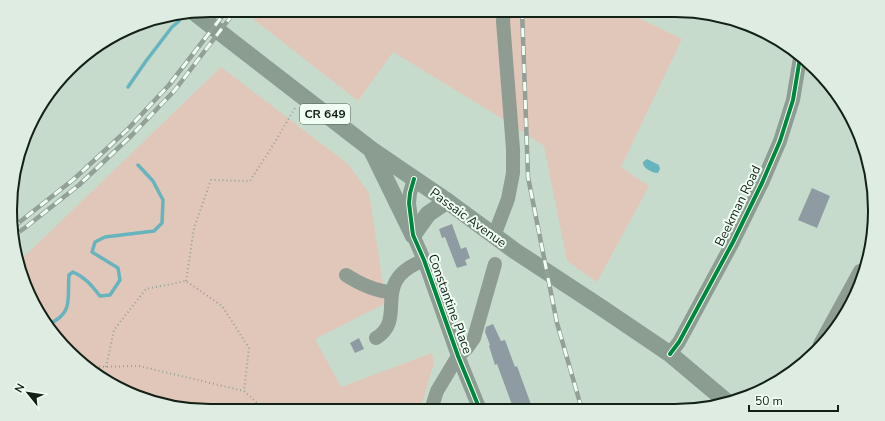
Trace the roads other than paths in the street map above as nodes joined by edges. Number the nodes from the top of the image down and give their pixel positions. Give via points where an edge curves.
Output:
1 (200, 17) edge
2 (503, 17) edge
3 (799, 63) edge
4 (372, 150) junction
5 (414, 179) junction
6 (447, 201) junction
7 (413, 235) junction
8 (494, 236) junction
9 (424, 260) junction
10 (495, 264) dead end
11 (346, 275) dead end
12 (855, 280) edge
13 (391, 292) junction
14 (832, 323) edge
15 (376, 338) dead end
16 (670, 354) junction
17 (458, 356) junction
18 (722, 398) edge
19 (433, 404) edge
20 (478, 404) edge

1 - 4 main road, Passaic Avenue / CR 649
2 - 8 street via 513,173 508,199
3 - 16 street, Beekman Road via 793,100 780,141 762,183 733,242
4 - 5 main road, Passaic Avenue / CR 649
4 - 7 main road
5 - 6 main road, Passaic Avenue
5 - 7 street, Constantine Place via 409,203
6 - 7 main road via 428,214
6 - 8 main road, Passaic Avenue
7 - 9 street, Constantine Place
8 - 16 main road, Passaic Avenue
9 - 13 street via 403,272
9 - 17 street, Constantine Place
10 - 17 street via 474,338
11 - 13 street via 376,290
12 - 14 street
13 - 15 street via 390,319
16 - 18 main road, Passaic Avenue
17 - 19 street via 437,391
17 - 20 street, Constantine Place

